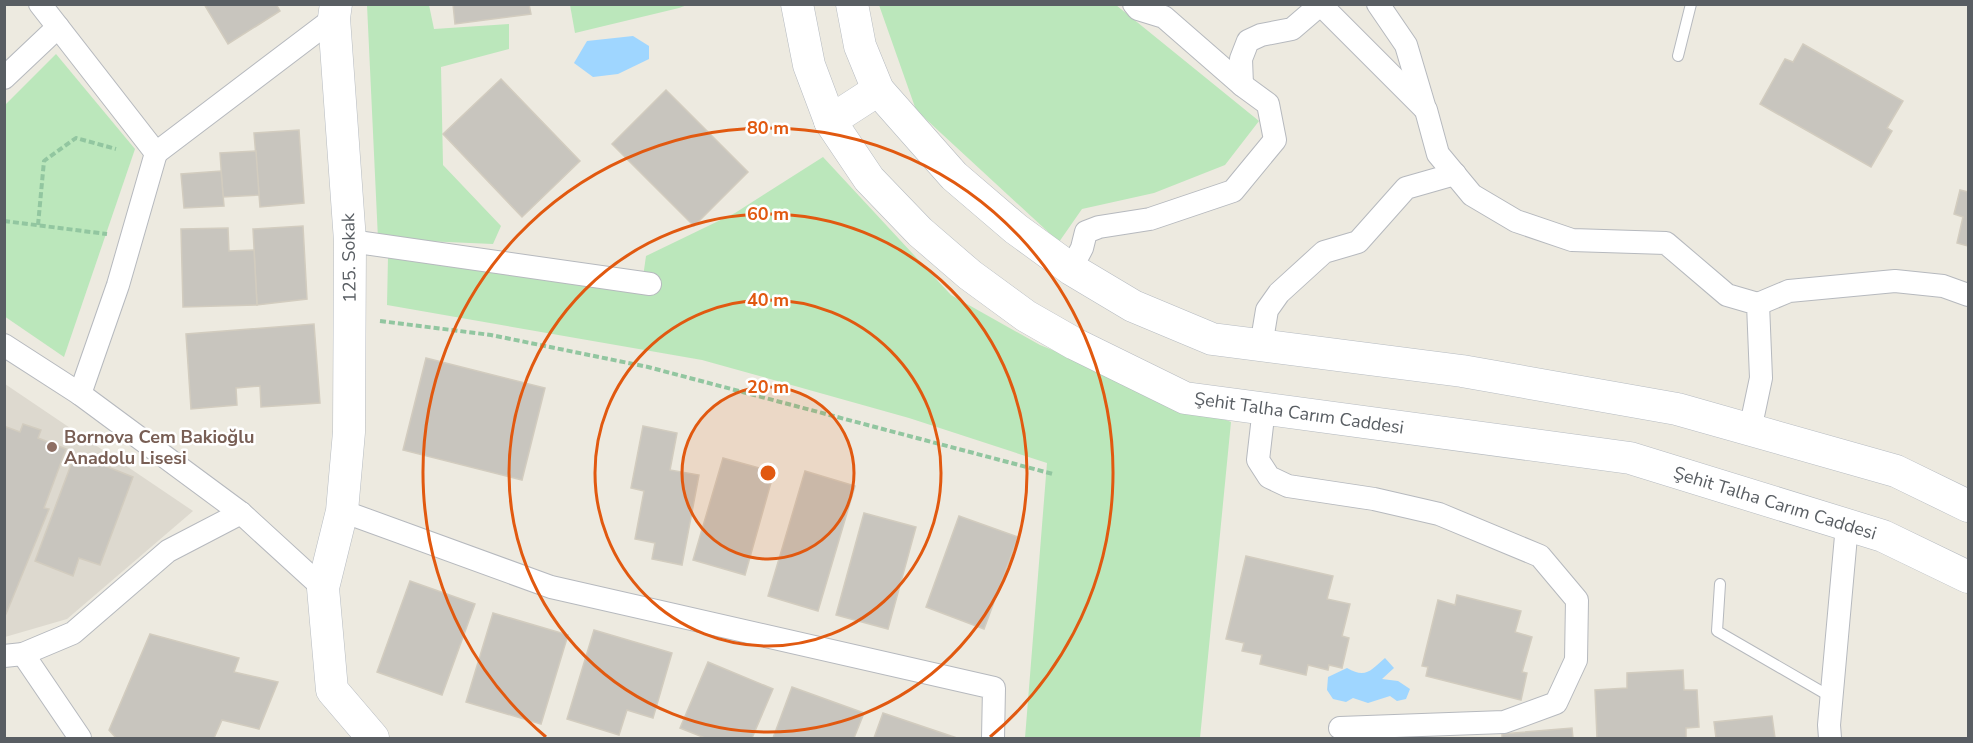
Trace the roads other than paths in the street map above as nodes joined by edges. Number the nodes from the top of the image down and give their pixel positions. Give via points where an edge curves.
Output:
1 (40, 4) edge
2 (797, 4) edge
3 (852, 4) edge
4 (1134, 4) edge
5 (1378, 4) edge
6 (1691, 4) edge
7 (1320, 5) edge
8 (335, 11) edge
9 (58, 27) junction
10 (1678, 56) dead end
11 (4, 78) edge
12 (1242, 85) junction
13 (878, 90) junction
14 (1426, 110) junction
15 (830, 121) junction
16 (156, 153) junction
17 (1455, 174) junction
18 (350, 241) junction
19 (1071, 269) junction
20 (650, 284) dead end
21 (1968, 295) edge
22 (1758, 304) junction
23 (4, 345) edge
24 (1261, 345) junction
25 (80, 394) junction
26 (1264, 408) junction
27 (1750, 430) junction
28 (1968, 506) edge
29 (342, 511) junction
30 (241, 513) junction
31 (1847, 525) junction
32 (1968, 577) edge
33 (1720, 584) dead end
34 (323, 588) junction
35 (14, 655) edge
36 (1831, 698) junction
37 (1340, 728) dead end
38 (80, 738) edge
39 (373, 738) edge
40 (993, 738) edge
41 (1830, 738) edge

1 - 9 street
2 - 15 street, Şehit Talha Carım Caddesi via 809,65
3 - 13 street via 860,46
4 - 12 street via 1164,17
5 - 14 street via 1406,45
6 - 10 lane
7 - 12 street via 1292,28 1248,41 1241,58
7 - 14 street
8 - 16 street
8 - 18 street, 125. Sokak
9 - 11 street
9 - 16 street
12 - 19 street via 1268,104 1275,140 1233,191 1150,219 1099,226 1086,232
13 - 15 street
13 - 19 street via 954,176
14 - 17 street via 1438,154
15 - 26 street, Şehit Talha Carım Caddesi via 869,179 920,232 1026,316 1185,398
16 - 25 street via 118,285
17 - 22 street via 1472,195 1516,221 1572,240 1666,243 1727,295
17 - 24 street via 1406,188 1358,242 1324,252 1279,293 1267,310
18 - 20 street
18 - 29 street, 125. Sokak via 349,432
19 - 24 street via 1133,306 1212,339
21 - 22 street via 1943,286 1895,281 1789,291
22 - 27 street via 1761,378
23 - 25 street
24 - 27 street via 1474,373 1677,409
25 - 30 street
26 - 31 street, Şehit Talha Carım Caddesi via 1630,458
26 - 37 street via 1258,460 1269,477 1288,486 1439,514 1540,556 1577,600 1576,660 1556,703 1504,722
27 - 28 street via 1896,471
29 - 34 street, 125. Sokak
29 - 40 street via 550,587 994,688
30 - 34 street
30 - 35 street via 168,550 73,633
31 - 32 street, Şehit Talha Carım Caddesi via 1883,536
31 - 36 street
33 - 36 lane via 1717,631
34 - 39 street, 125. Sokak via 332,690
35 - 38 street
36 - 41 street

